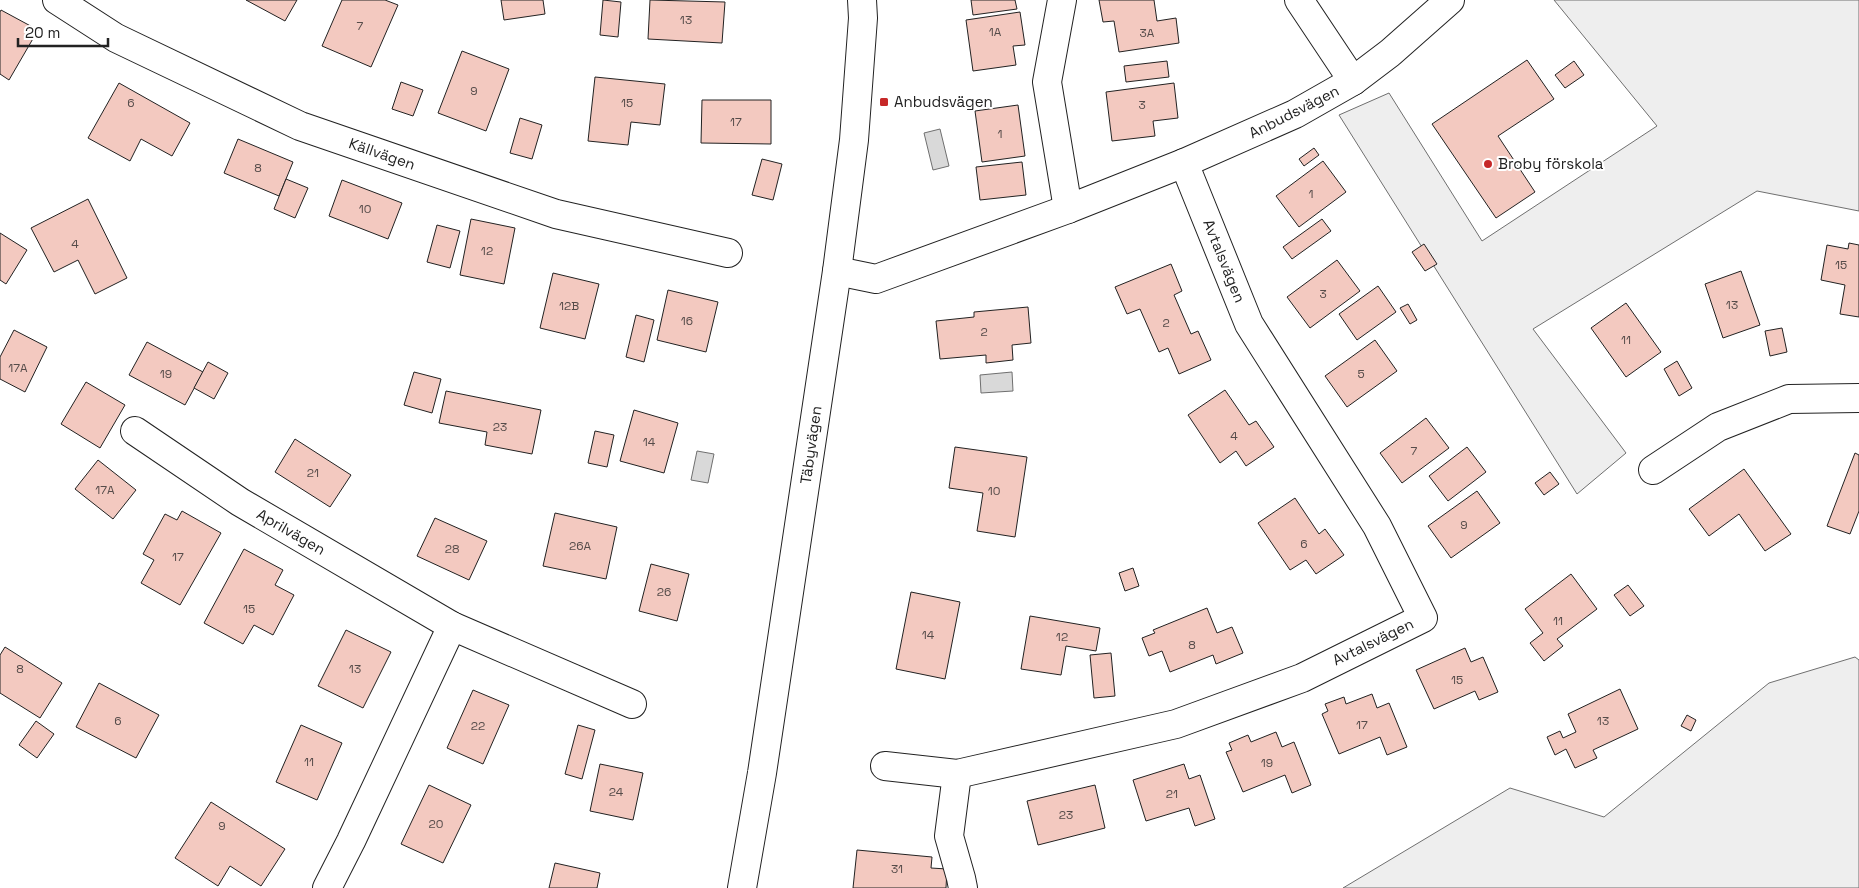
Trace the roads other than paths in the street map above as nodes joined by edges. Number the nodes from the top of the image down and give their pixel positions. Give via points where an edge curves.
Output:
1 (57, 0) edge
2 (862, 0) edge
3 (1062, 0) edge
4 (1299, 0) edge
5 (1450, 0) edge
6 (1353, 81) junction
7 (1184, 163) junction
8 (1068, 209) junction
9 (728, 253) dead end
10 (837, 272) junction
11 (1859, 398) edge
12 (135, 432) dead end
13 (1652, 470) dead end
14 (452, 626) junction
15 (632, 704) dead end
16 (885, 766) dead end
17 (957, 774) junction
18 (327, 888) edge
19 (742, 888) edge
20 (963, 888) edge

1 - 9 street, Källvägen via 116,38 300,126 556,214
2 - 10 street, Täbyvägen via 854,140
3 - 8 street via 1047,82
4 - 6 street, Anbudsvägen
5 - 6 street, Anbudsvägen
6 - 7 street, Anbudsvägen via 1295,114
7 - 8 street, Anbudsvägen
7 - 17 street, Avtalsvägen via 1249,324 1378,526 1423,618 1302,678 1176,724
8 - 10 street, Anbudsvägen via 876,278
10 - 19 street, Täbyvägen
11 - 13 street via 1790,399 1718,427
12 - 14 street, Aprilvägen via 240,502
14 - 15 street, Aprilvägen
14 - 18 street
16 - 17 street, Avtalsvägen
17 - 20 street via 949,836

